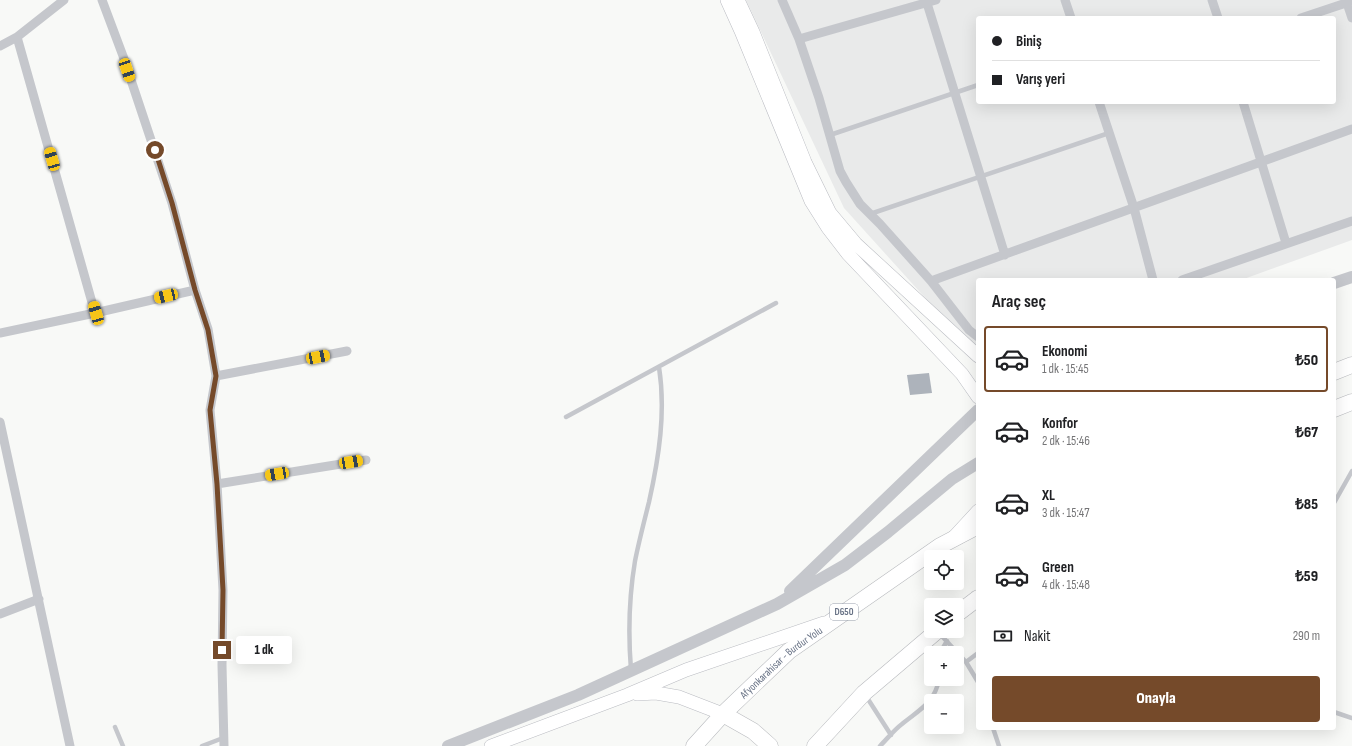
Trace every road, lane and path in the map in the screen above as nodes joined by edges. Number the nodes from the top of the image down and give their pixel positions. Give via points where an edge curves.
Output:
1 (64, 0) edge
2 (102, 0) edge
3 (727, 0) edge
4 (738, 0) edge
5 (782, 0) edge
6 (1065, 0) edge
7 (1212, 0) edge
8 (929, 1) edge
9 (1348, 1) edge
10 (1070, 16) edge
11 (1217, 16) edge
12 (1306, 16) edge
13 (1352, 18) edge
14 (17, 36) junction
15 (800, 39) junction
16 (0, 46) edge
17 (976, 86) edge
18 (955, 93) junction
19 (1100, 104) edge
20 (1244, 104) edge
21 (1352, 129) edge
22 (830, 134) junction
23 (1109, 134) junction
24 (1262, 162) junction
25 (981, 177) junction
26 (1134, 208) junction
27 (870, 214) junction
28 (1352, 221) edge
29 (1286, 244) junction
30 (1005, 255) junction
31 (1352, 276) edge
32 (1152, 278) edge
33 (1188, 278) edge
34 (931, 281) junction
35 (1336, 282) edge
36 (195, 290) junction
37 (776, 303) dead end
38 (96, 313) junction
39 (0, 333) edge
40 (976, 335) edge
41 (346, 351) dead end
42 (976, 354) edge
43 (1352, 365) edge
44 (659, 367) junction
45 (1336, 371) edge
46 (216, 376) junction
47 (976, 394) edge
48 (1352, 402) edge
49 (1336, 409) edge
50 (976, 412) edge
51 (566, 416) dead end
52 (0, 422) edge
53 (366, 460) dead end
54 (976, 464) edge
55 (1352, 471) edge
56 (217, 484) junction
57 (1336, 499) edge
58 (976, 513) edge
59 (976, 527) edge
60 (948, 542) junction
61 (39, 599) junction
62 (976, 600) edge
63 (777, 604) junction
64 (964, 609) edge
65 (0, 614) edge
66 (834, 619) junction
67 (936, 638) edge
68 (945, 638) edge
69 (976, 654) edge
70 (966, 662) junction
71 (632, 670) junction
72 (976, 679) edge
73 (936, 686) edge
74 (864, 693) junction
75 (627, 695) junction
76 (1336, 713) edge
77 (723, 714) junction
78 (1352, 718) edge
79 (115, 727) dead end
80 (995, 730) edge
81 (891, 735) junction
82 (224, 742) edge
83 (70, 746) edge
84 (123, 746) edge
85 (202, 746) edge
86 (448, 746) edge
87 (490, 746) edge
88 (694, 746) edge
89 (770, 746) edge
90 (815, 746) edge
91 (880, 746) edge
92 (999, 746) edge

1 - 14 street
2 - 36 street via 172,203
3 - 47 main road via 811,201 828,228 848,254 962,374
4 - 42 main road via 805,162 830,213 856,244
5 - 15 street
6 - 10 street
7 - 11 street
8 - 15 street
8 - 18 street
9 - 12 street
9 - 13 street
14 - 16 street
14 - 38 street
15 - 22 street
17 - 18 lane
18 - 22 lane
18 - 25 street
19 - 23 street
20 - 24 street
21 - 24 street
22 - 27 street via 840,171 852,193
23 - 25 lane
23 - 26 street
24 - 26 street
24 - 29 street
25 - 27 lane
25 - 30 street
26 - 30 street
26 - 32 street
27 - 34 street
28 - 29 street
29 - 33 street
30 - 34 street
31 - 35 street
34 - 40 street
36 - 38 street
36 - 46 street via 208,330
37 - 44 lane
38 - 39 street
41 - 46 street
43 - 45 highway
44 - 51 lane
44 - 71 lane via 662,392 661,428 653,484 635,561 630,605
46 - 56 street via 210,410
48 - 49 highway
50 - 63 street
52 - 61 street
53 - 56 street
54 - 63 street via 952,479 845,565
55 - 57 lane
56 - 82 street via 223,590
58 - 60 main road
59 - 60 highway, Afyonkarahisar - Burdur Yolu / D650
60 - 66 highway, Afyonkarahisar - Burdur Yolu / D650
61 - 65 street
61 - 83 street
62 - 64 highway
63 - 71 street
66 - 75 main road via 686,670
66 - 77 highway, Afyonkarahisar - Burdur Yolu / D650 via 789,651
67 - 74 highway
68 - 70 lane
69 - 70 lane
70 - 72 lane
71 - 86 street via 578,695
73 - 81 lane via 923,709 901,724
74 - 81 lane
74 - 90 highway
75 - 77 main road via 656,693 680,697
75 - 87 main road
76 - 78 lane
77 - 88 highway, Afyonkarahisar - Burdur Yolu / D650
77 - 89 highway via 753,731
79 - 84 lane
80 - 92 lane
81 - 91 lane
82 - 85 lane

